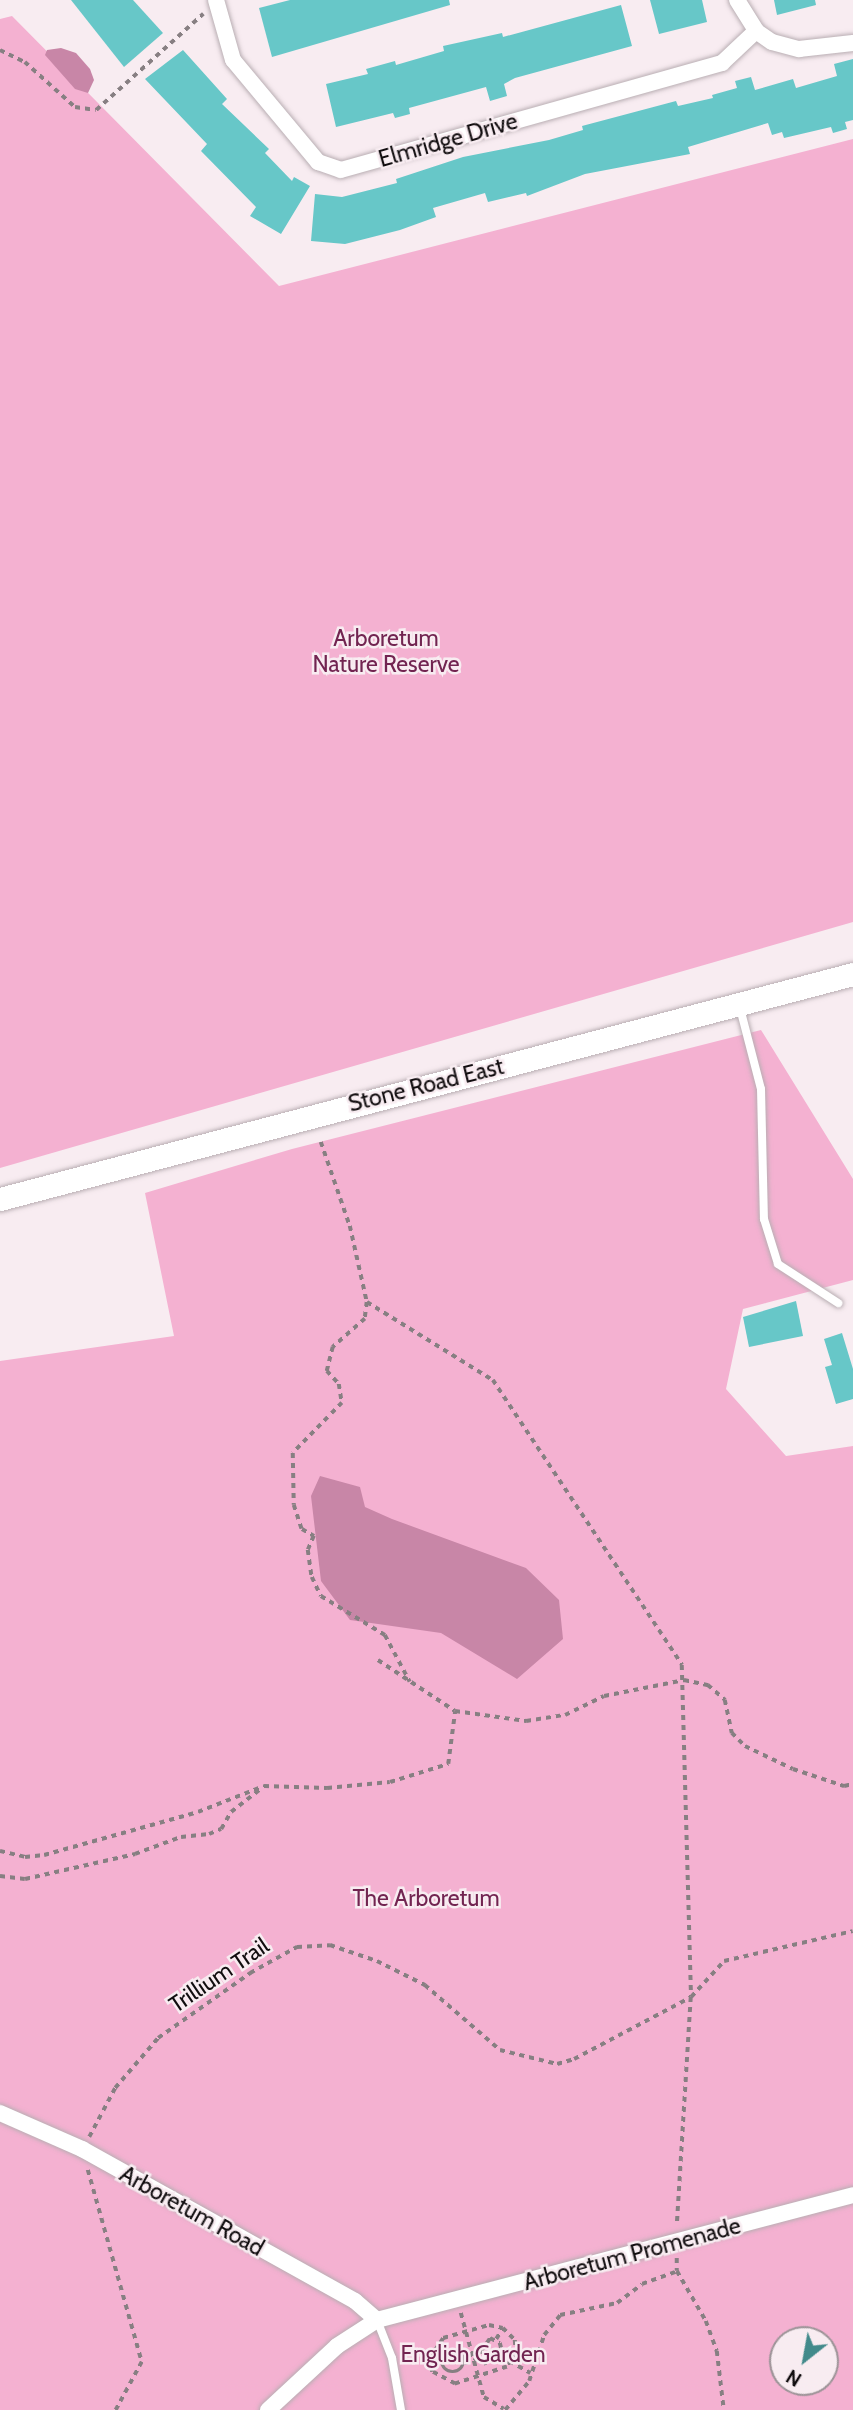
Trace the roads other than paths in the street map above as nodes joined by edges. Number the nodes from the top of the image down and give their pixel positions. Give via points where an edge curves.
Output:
1 (737, 0) edge
2 (216, 1) edge
3 (756, 31) junction
4 (853, 43) edge
5 (853, 974) edge
6 (739, 1004) junction
7 (0, 1199) edge
8 (838, 1303) dead end
9 (0, 2113) edge
10 (853, 2195) edge
11 (377, 2320) junction
12 (268, 2410) edge
13 (401, 2410) edge

1 - 3 street
2 - 3 street, Elmridge Drive via 233,60 318,162 341,170 722,63
3 - 4 street via 799,49
5 - 6 main road, Stone Road East
6 - 7 main road, Stone Road East
6 - 8 lane via 761,1089 764,1219 778,1264
9 - 11 street, Arboretum Road via 82,2149 355,2301
10 - 11 street, Arboretum Promenade
11 - 12 street via 337,2346
11 - 13 lane via 392,2358

